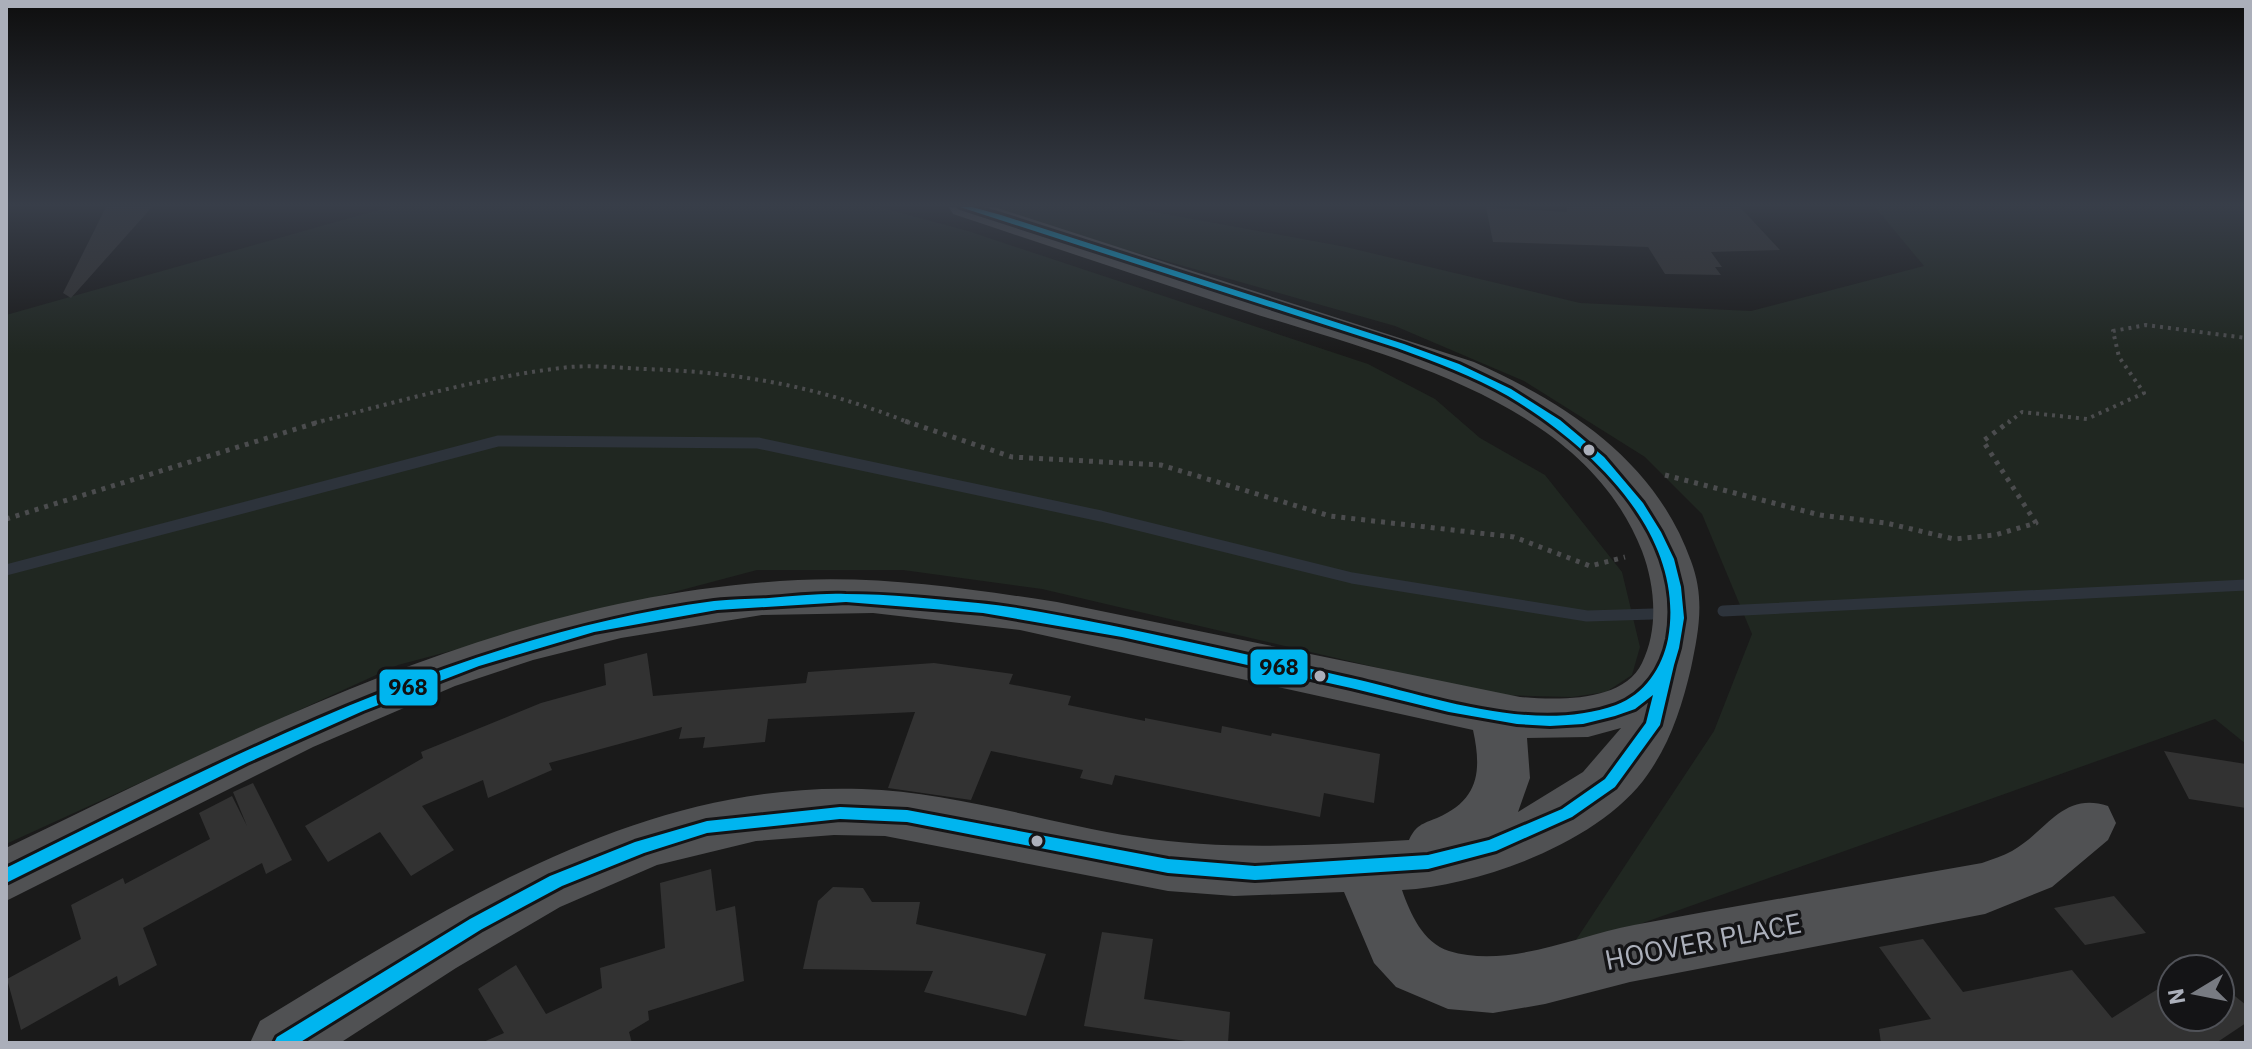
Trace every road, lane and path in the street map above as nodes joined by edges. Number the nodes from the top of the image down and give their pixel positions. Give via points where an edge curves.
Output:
1 (1113, 256) edge
2 (2246, 338) edge
3 (1617, 475) junction
4 (6, 519) edge
5 (1653, 525) junction
6 (1665, 673) junction
7 (1496, 715) junction
8 (2088, 823) dead end
9 (1365, 865) junction
10 (6, 876) edge
11 (283, 1043) edge

1 - 3 street via 1461,370 1519,395 1562,423
2 - 3 path via 2146,325 2113,331 2119,357 2144,393 2087,419 2022,412 1983,441 2036,523 1995,535 1954,539 1820,515 1663,474
3 - 5 street
4 - 5 path via 301,426 494,379 571,367 682,370 789,383 846,397 1012,457 1161,465 1330,516 1514,537 1590,566 1625,557 1630,541
5 - 6 street via 1678,594 1678,633
6 - 7 street via 1646,695 1609,713 1548,720
6 - 9 street via 1653,725 1636,750 1610,783 1567,813 1491,846 1428,862
7 - 9 street via 1505,782 1481,821 1454,838
7 - 10 street via 985,607 839,596 764,599 599,626 507,650 394,689
8 - 9 street, HOOVER PLACE via 2032,869 1985,888 1495,984 1465,984 1432,975 1412,962 1379,911
9 - 11 street via 1255,873 1168,866 894,815 840,813 707,827 556,881

